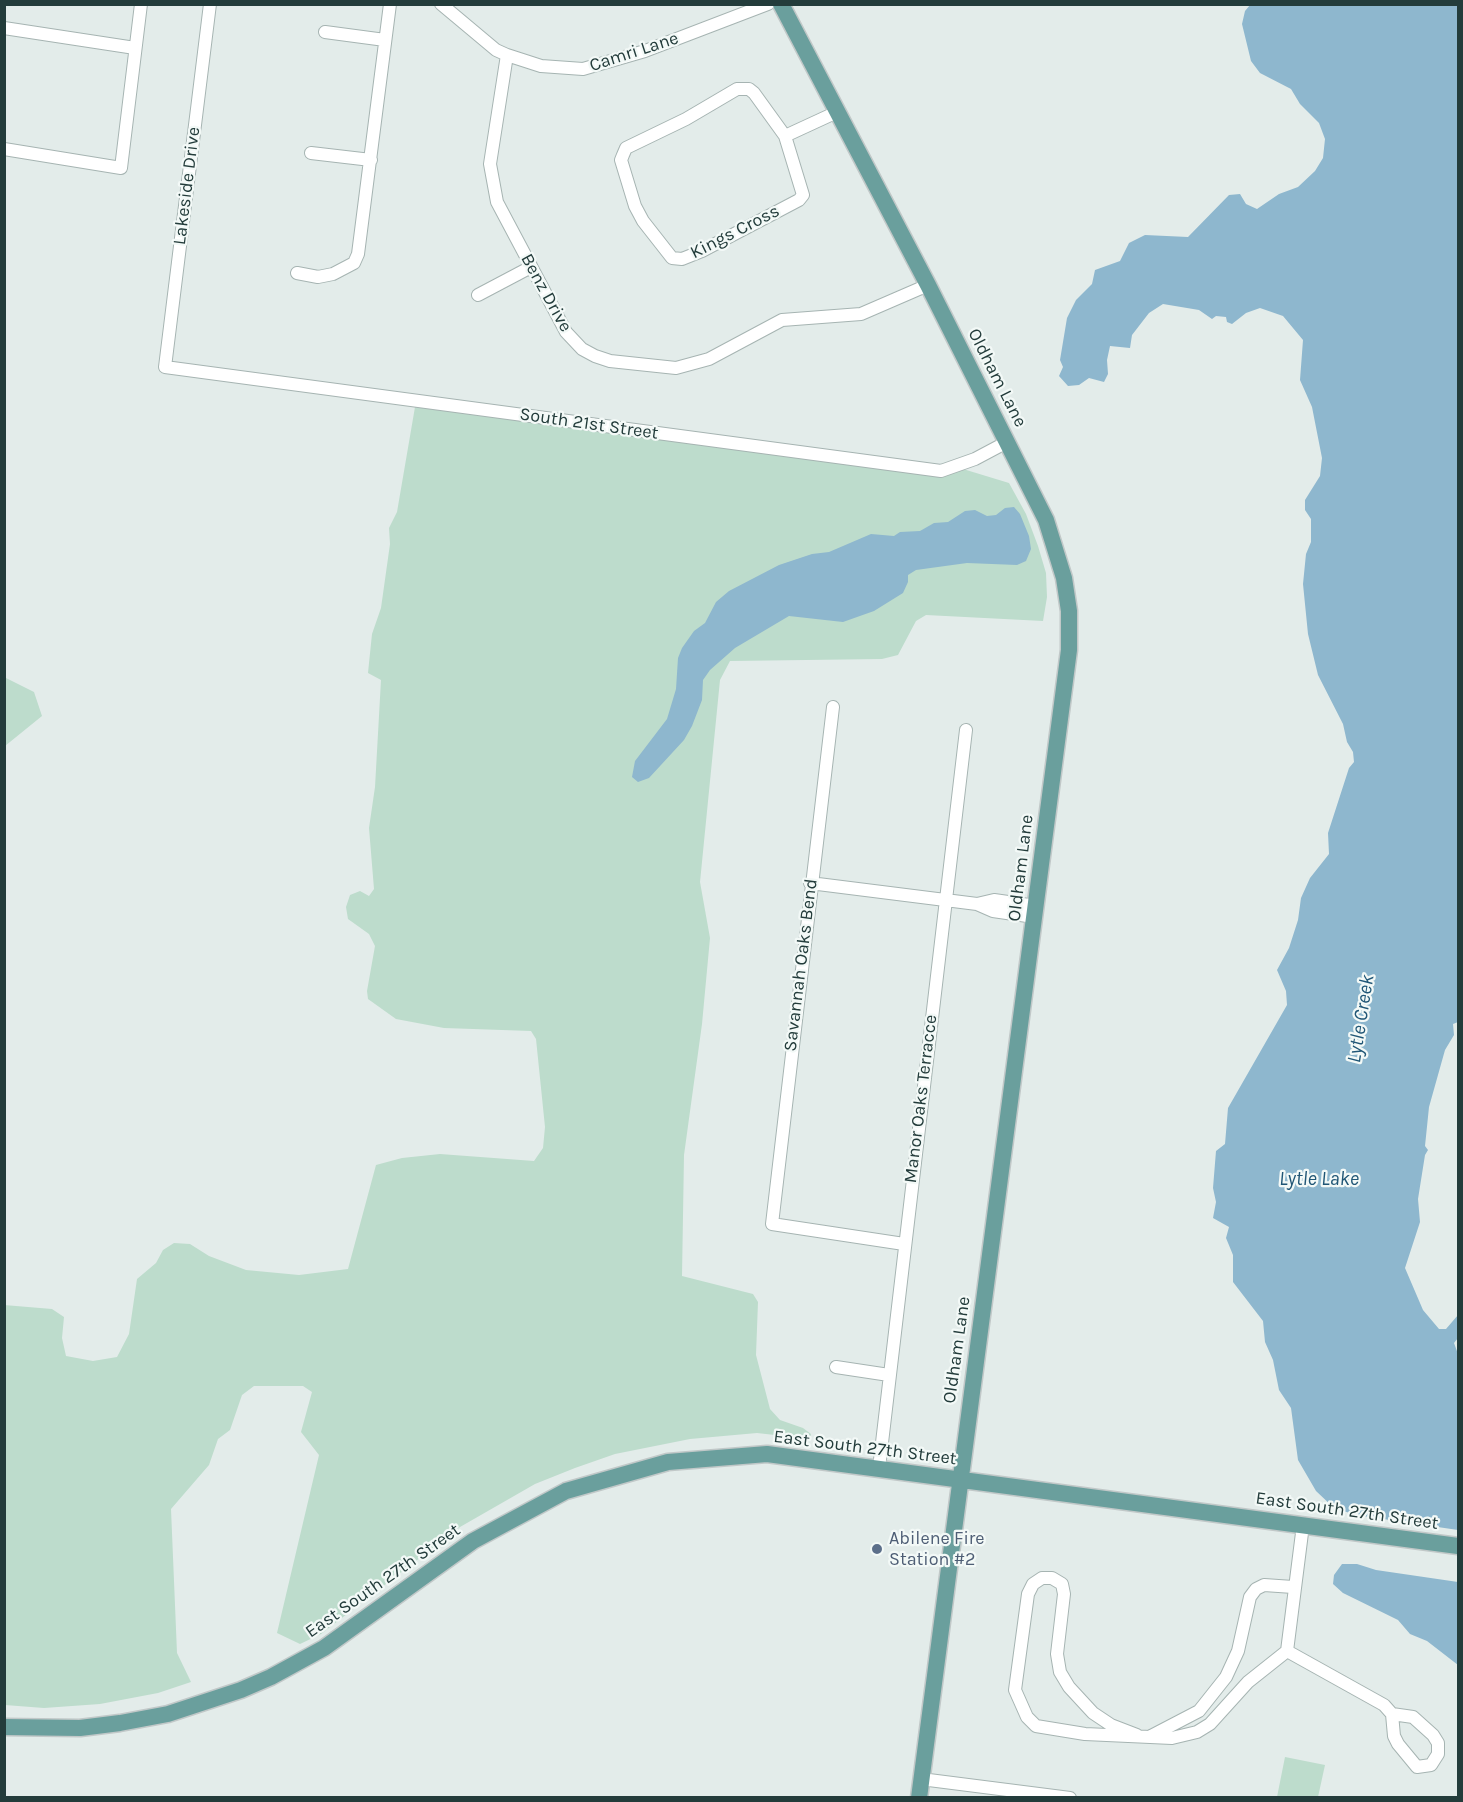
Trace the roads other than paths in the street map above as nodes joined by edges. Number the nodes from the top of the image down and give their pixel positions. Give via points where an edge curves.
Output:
1 (141, 4) edge
2 (210, 4) edge
3 (390, 4) edge
4 (441, 4) edge
5 (768, 4) edge
6 (781, 4) edge
7 (4, 28) edge
8 (325, 32) dead end
9 (386, 40) junction
10 (135, 48) junction
11 (507, 55) junction
12 (837, 112) junction
13 (785, 136) junction
14 (4, 149) edge
15 (311, 153) dead end
16 (371, 160) junction
17 (531, 267) junction
18 (297, 273) dead end
19 (928, 285) junction
20 (478, 295) dead end
21 (165, 367) joint
22 (1007, 442) junction
23 (833, 707) dead end
24 (966, 730) dead end
25 (810, 883) junction
26 (944, 900) junction
27 (1035, 912) junction
28 (904, 1244) junction
29 (836, 1367) dead end
30 (889, 1375) junction
31 (879, 1468) junction
32 (959, 1480) junction
33 (1303, 1525) junction
34 (1458, 1546) edge
35 (1293, 1587) junction
36 (1287, 1651) junction
37 (1226, 1677) junction
38 (1243, 1688) junction
39 (1392, 1714) junction
40 (1184, 1719) junction
41 (4, 1727) edge
42 (1137, 1735) junction
43 (1151, 1736) junction
44 (1181, 1737) junction
45 (921, 1779) junction
46 (919, 1797) edge
47 (1070, 1797) edge

1 - 10 street
2 - 21 street, Lakeside Drive
3 - 9 street
4 - 11 street, Camri Lane
5 - 11 street, Camri Lane via 645,51 584,69 541,66
6 - 12 main road, Oldham Lane
7 - 10 street
8 - 9 street
9 - 16 street
10 - 14 street via 121,168
11 - 17 street, Benz Drive via 490,164 497,202
12 - 13 street
12 - 19 main road, Oldham Lane
13 - 13 street, Kings Cross via 754,93 742,89 626,148 621,160 635,206 672,258 682,259 702,251 799,200 802,190
15 - 16 street
16 - 18 street via 361,243 354,263 345,270 318,277
17 - 19 street, Benz Drive via 566,332 582,349 610,361 661,368 709,359 782,320 861,314
17 - 20 street
19 - 22 main road, Oldham Lane
21 - 22 street, South 21st Street via 941,471
22 - 27 main road, Oldham Lane via 1046,520 1064,578 1069,611 1069,650
23 - 25 street, Savannah Oaks Bend
24 - 26 street, Manor Oaks Terracce
25 - 26 street
25 - 28 street, Savannah Oaks Bend via 772,1224
26 - 27 street via 977,904 994,900
26 - 28 street, Manor Oaks Terracce
27 - 32 main road, Oldham Lane
28 - 30 street, Manor Oaks Terracce
29 - 30 street
30 - 31 street, Manor Oaks Terracce
31 - 32 main road, East South 27th Street
31 - 41 main road, East South 27th Street via 756,1455 668,1462 566,1491 473,1541 355,1628 252,1685 202,1704 120,1723 80,1728
32 - 33 main road, East South 27th Street
32 - 45 main road, Oldham Lane
33 - 34 main road, East South 27th Street
33 - 35 street
35 - 36 street
35 - 37 street via 1264,1584 1250,1597 1238,1651
36 - 38 street
36 - 39 street via 1384,1705
37 - 38 street
37 - 40 street via 1199,1711
38 - 44 street via 1210,1724
39 - 39 street via 1398,1744 1417,1767 1431,1765 1438,1754 1433,1735 1413,1717
40 - 43 street
40 - 44 street
42 - 42 street via 1093,1713 1069,1687 1060,1672 1057,1654 1062,1584 1042,1578 1028,1594 1015,1690 1027,1717 1036,1726 1054,1730
42 - 43 street
43 - 44 street
45 - 46 main road, Oldham Lane
45 - 47 street

